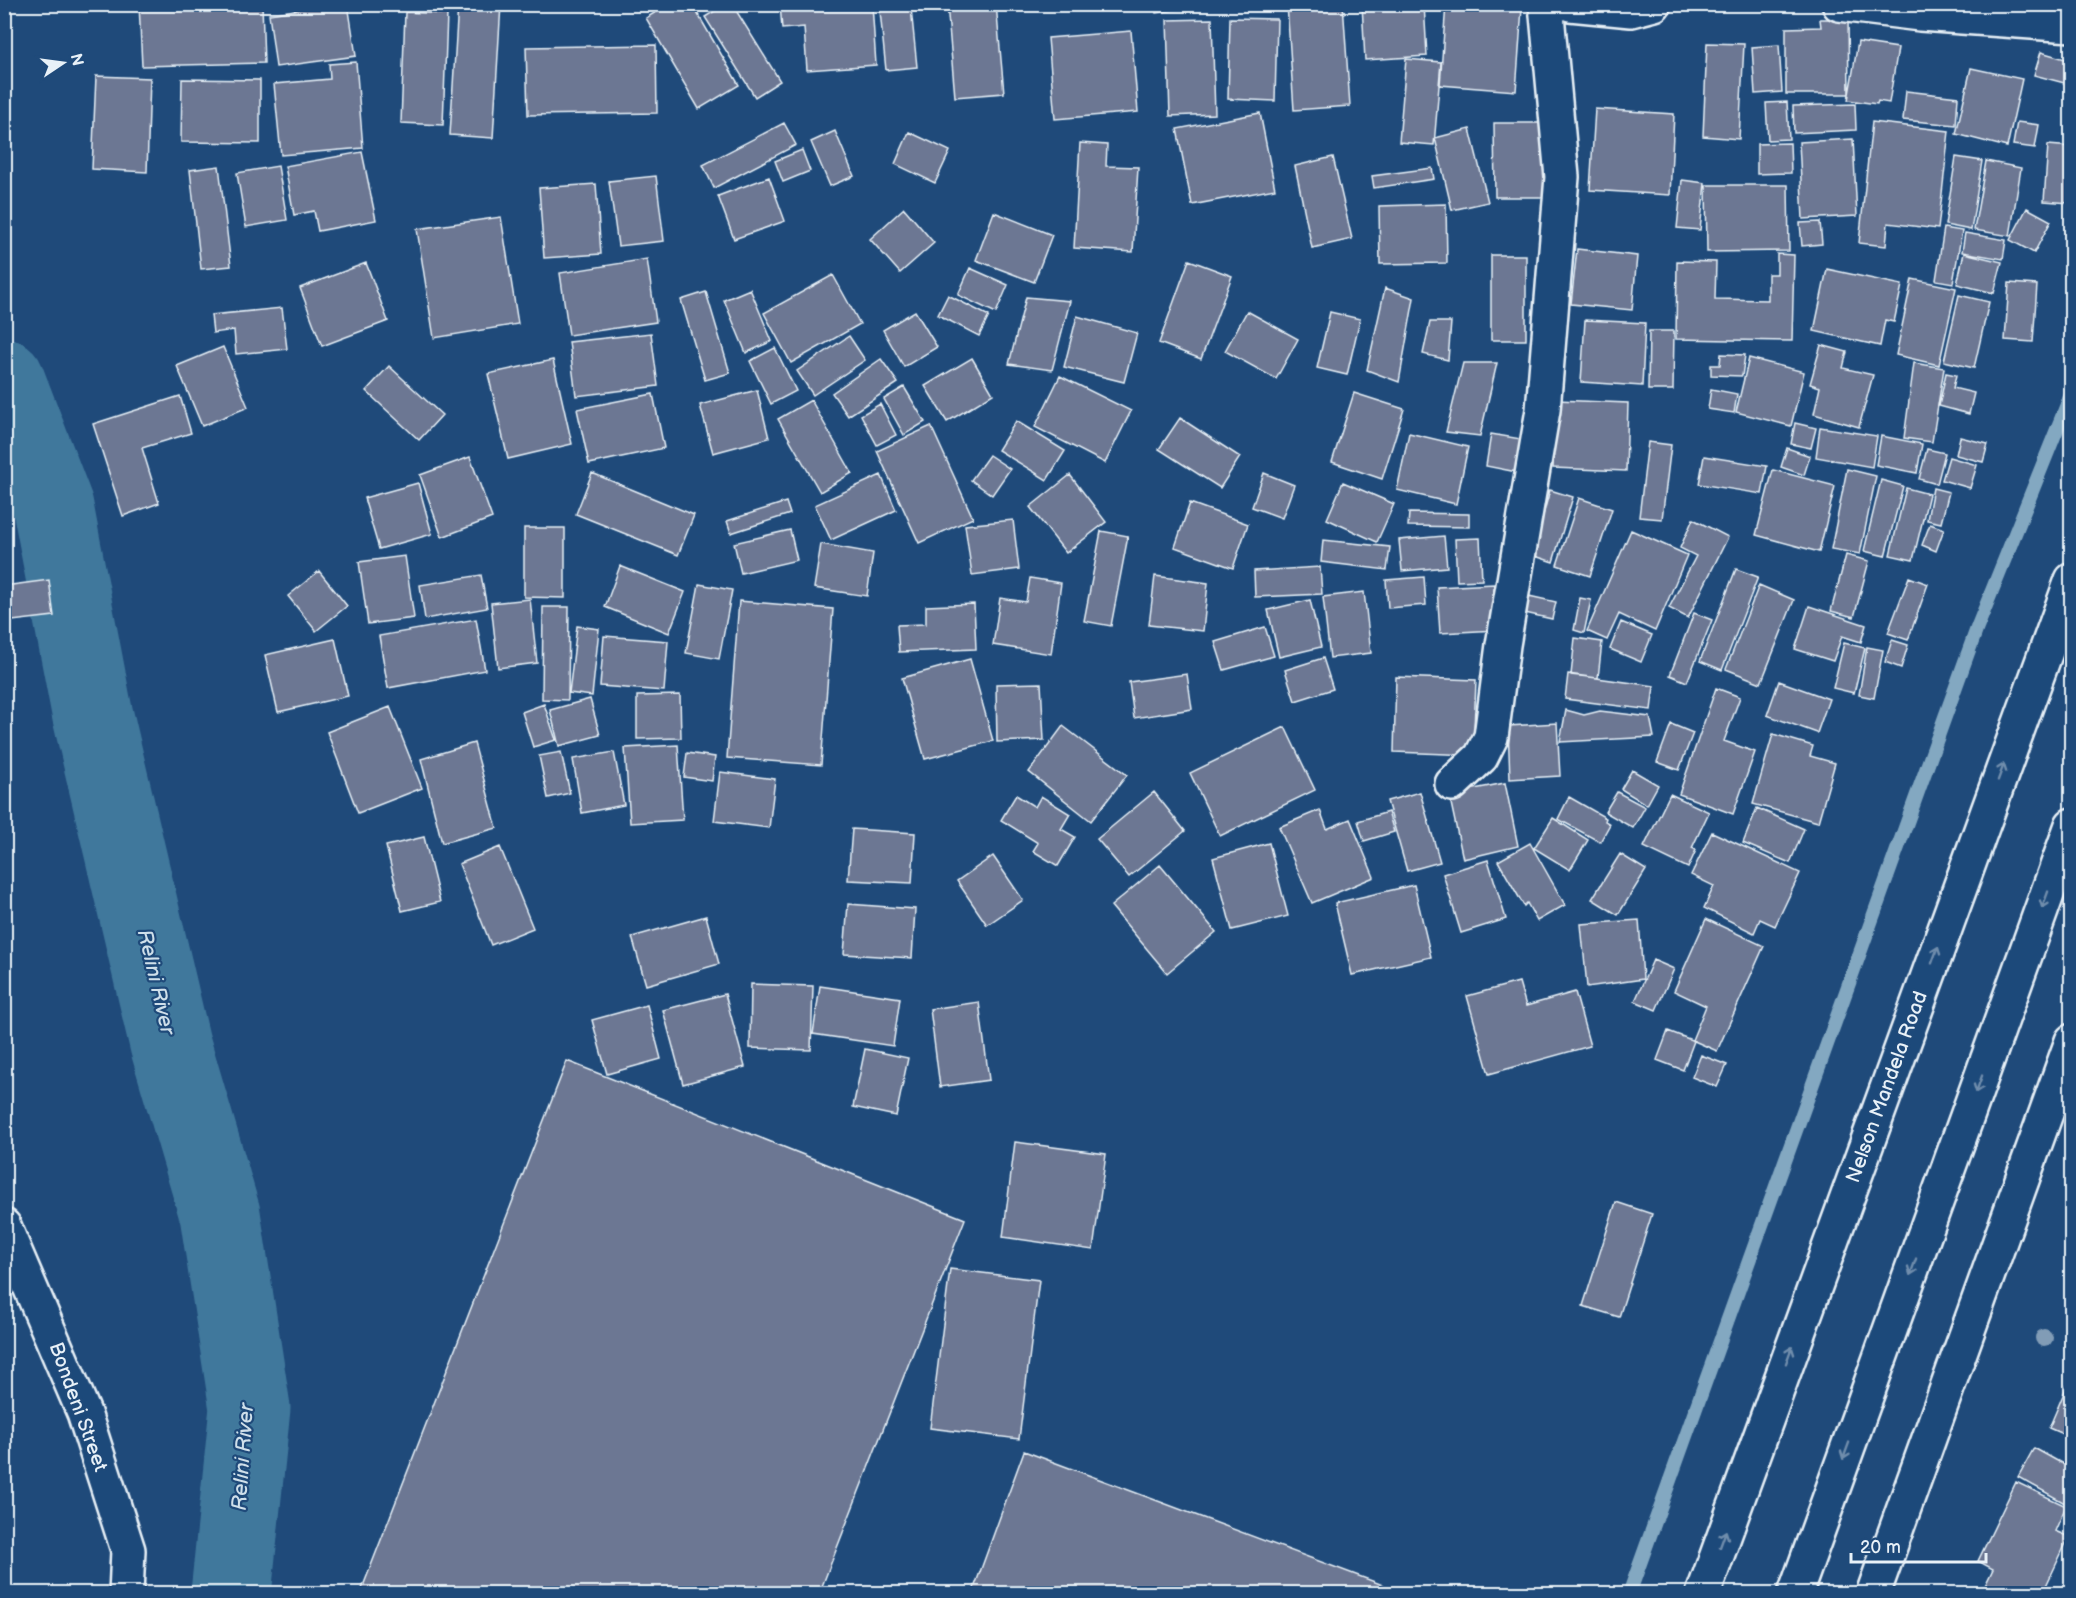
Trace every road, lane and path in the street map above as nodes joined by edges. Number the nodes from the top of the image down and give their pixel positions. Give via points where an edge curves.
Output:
1 (1546, 4) edge
2 (1570, 4) edge
3 (1654, 4) edge
4 (1839, 4) edge
5 (2072, 25) edge
6 (2072, 580) edge
7 (1452, 784) dead end
8 (2072, 825) edge
9 (2072, 1041) edge
10 (4, 1226) edge
11 (126, 1593) edge
12 (1703, 1593) edge
13 (1795, 1593) edge
14 (1873, 1593) edge

1 - 7 street via 1562,177 1543,410 1491,737 1481,757
2 - 3 street via 1631,10
4 - 5 street
12 -> 6 street, Nelson Mandela Road
8 -> 13 street
9 - 14 street
10 - 11 street, Bondeni Street via 84,1413 128,1550

